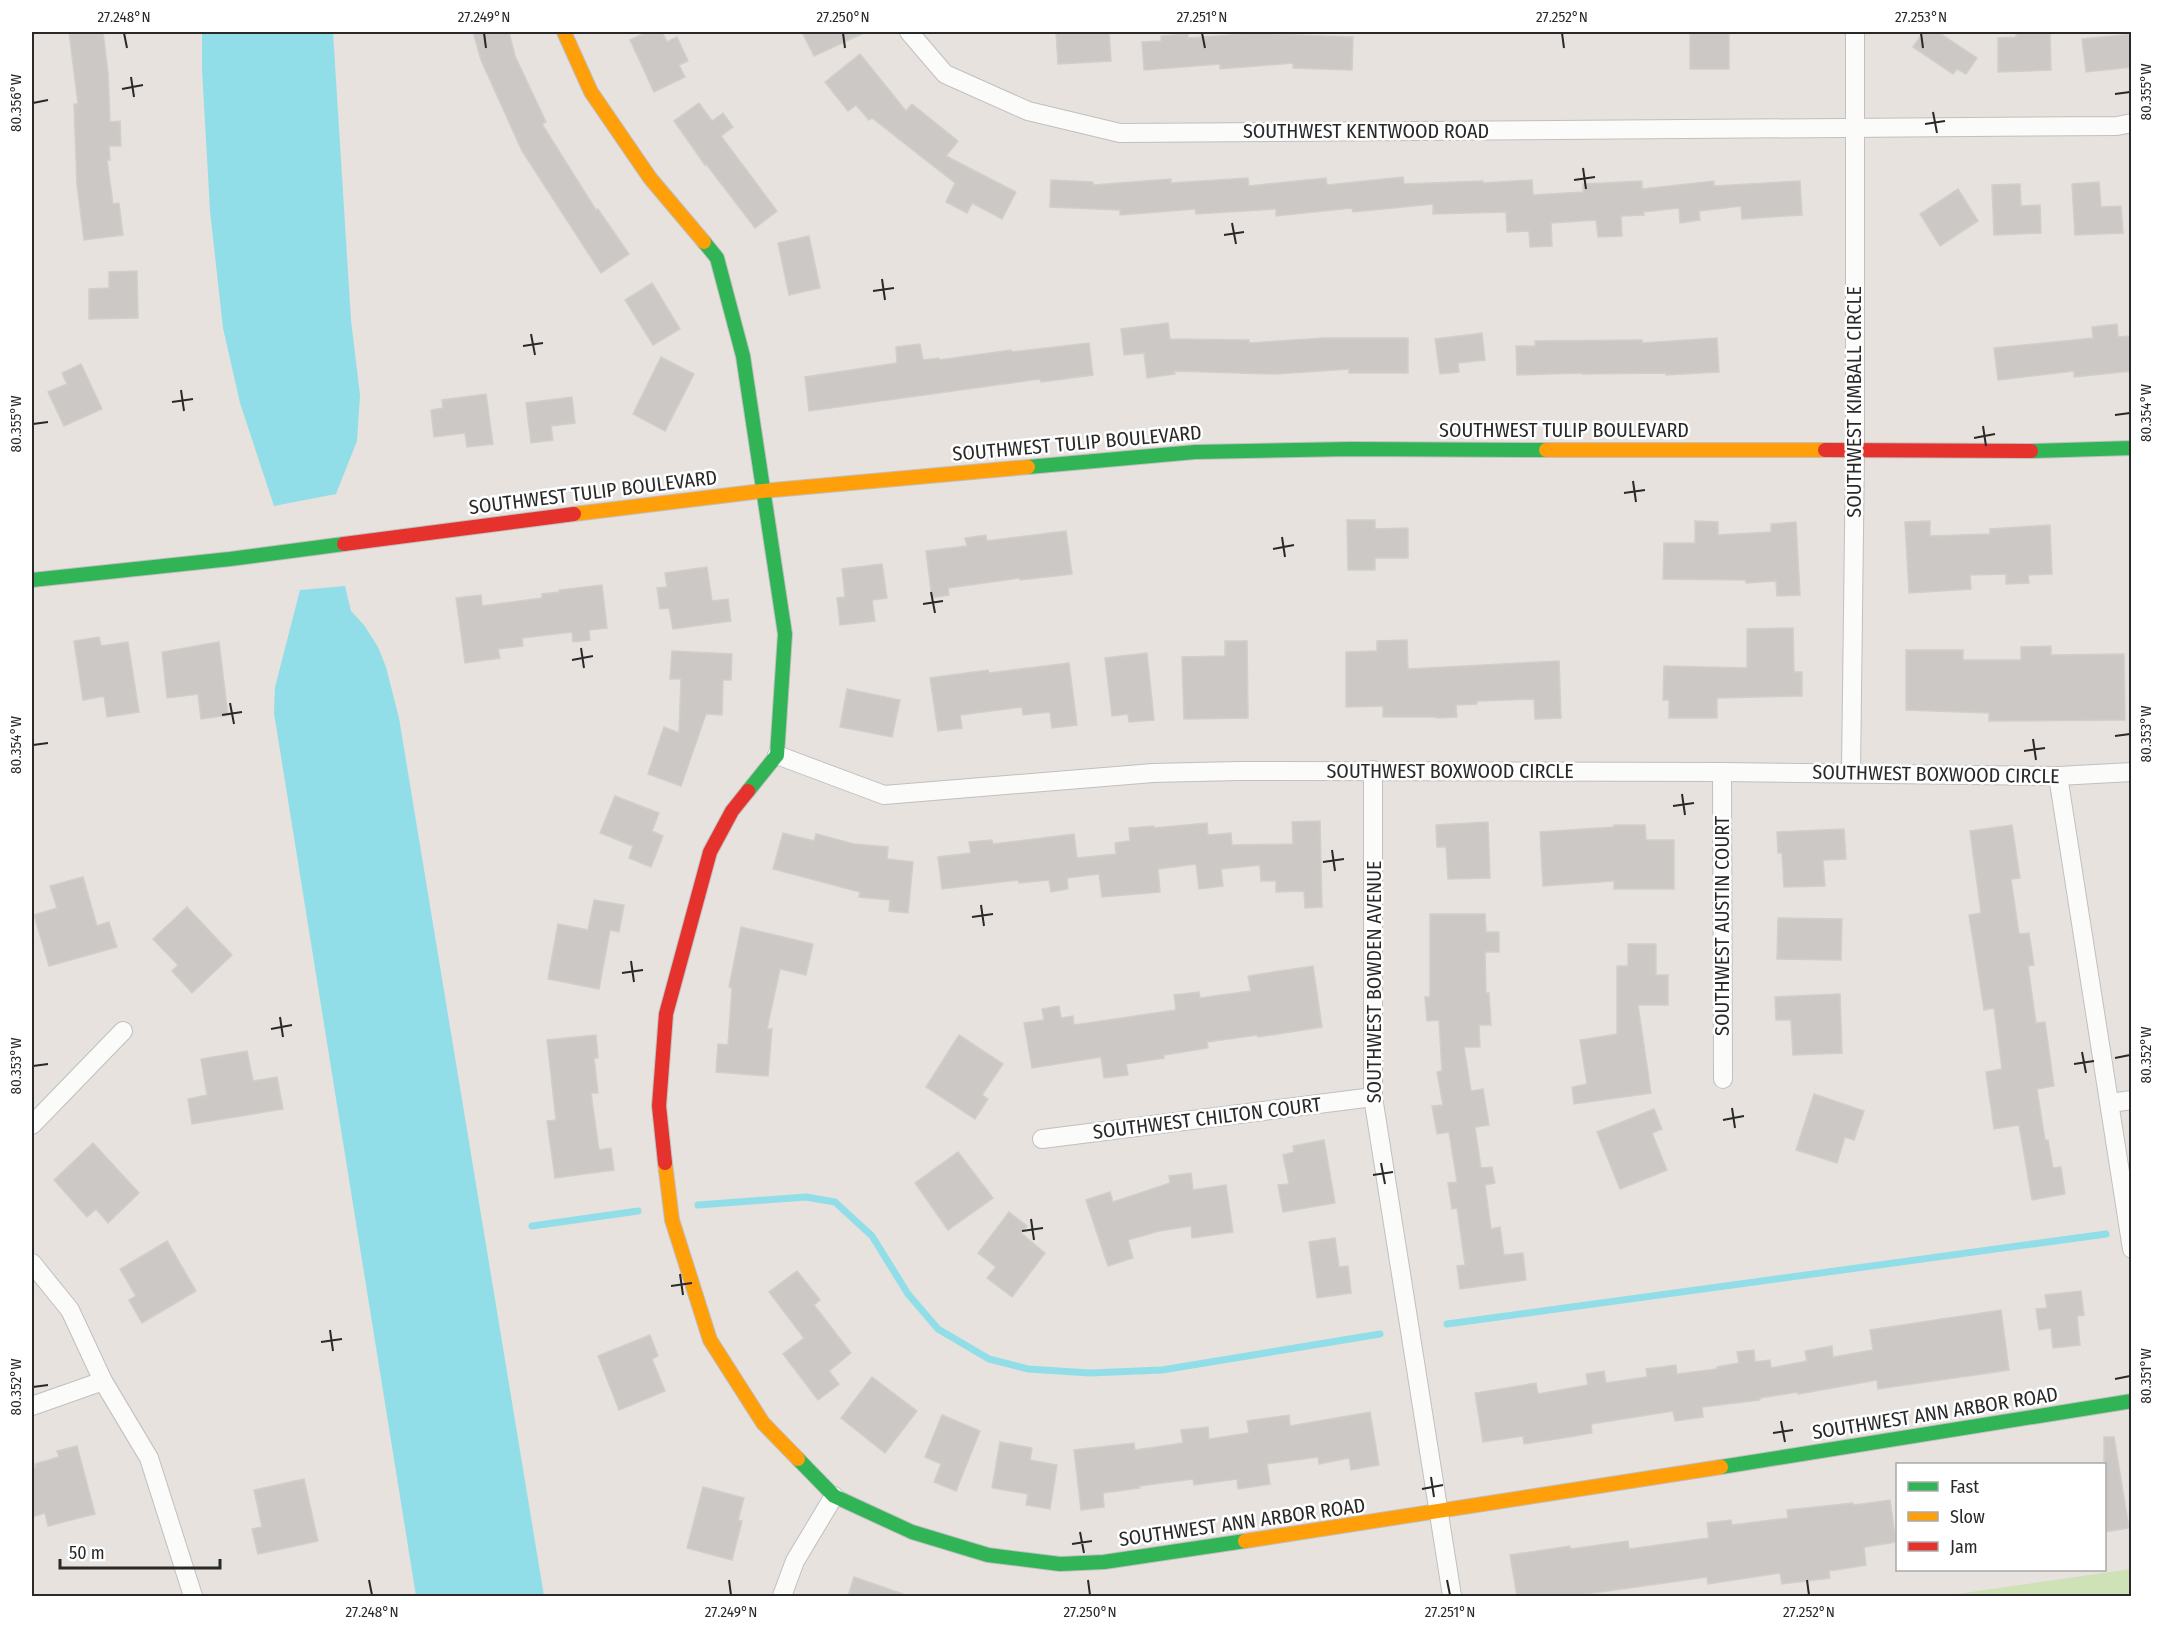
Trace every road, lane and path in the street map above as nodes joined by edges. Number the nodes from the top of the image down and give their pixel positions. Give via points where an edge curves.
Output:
1 (564, 32) edge
2 (909, 32) edge
3 (1855, 32) edge
4 (2132, 123) edge
5 (1853, 129) junction
6 (2132, 448) edge
7 (1855, 451) junction
8 (762, 491) junction
9 (32, 580) edge
10 (777, 755) junction
11 (1373, 770) junction
12 (1722, 772) junction
13 (2132, 772) edge
14 (1851, 773) junction
15 (2058, 776) junction
16 (123, 1031) dead end
17 (1723, 1079) dead end
18 (1372, 1097) junction
19 (2132, 1100) edge
20 (2110, 1103) junction
21 (32, 1125) edge
22 (1042, 1139) dead end
23 (2132, 1249) edge
24 (32, 1263) edge
25 (103, 1381) junction
26 (2132, 1401) edge
27 (32, 1406) edge
28 (834, 1496) junction
29 (1438, 1512) junction
30 (193, 1596) edge
31 (782, 1596) edge
32 (1452, 1596) edge

1 - 8 street via 591,92 650,178 717,258 743,356
2 - 5 street, SOUTHWEST KENTWOOD ROAD via 945,74 1028,111 1120,133
3 - 5 street, SOUTHWEST KIMBALL CIRCLE
4 - 5 street, SOUTHWEST KENTWOOD ROAD
5 - 7 street, SOUTHWEST KIMBALL CIRCLE
6 - 7 street, SOUTHWEST TULIP BOULEVARD
7 - 8 street, SOUTHWEST TULIP BOULEVARD via 1195,452
7 - 14 street, SOUTHWEST KIMBALL CIRCLE
8 - 9 street, SOUTHWEST TULIP BOULEVARD via 230,560
8 - 10 street via 785,634
10 - 11 street, SOUTHWEST BOXWOOD CIRCLE via 884,795 1154,773
10 - 28 street, SOUTHWEST ANN ARBOR ROAD via 732,811 710,852 666,1014 659,1106 672,1220 710,1340 763,1423
11 - 12 street, SOUTHWEST BOXWOOD CIRCLE
11 - 18 street, SOUTHWEST BOWDEN AVENUE
12 - 14 street, SOUTHWEST BOXWOOD CIRCLE
12 - 17 street, SOUTHWEST AUSTIN COURT
13 - 15 street, SOUTHWEST BOXWOOD CIRCLE
14 - 15 street, SOUTHWEST BOXWOOD CIRCLE
15 - 20 street
16 - 21 street
18 - 22 street, SOUTHWEST CHILTON COURT
18 - 29 street, SOUTHWEST BOWDEN AVENUE
19 - 20 street
20 - 23 street
24 - 25 street via 70,1310
25 - 27 street
25 - 30 street via 149,1458
26 - 29 street, SOUTHWEST ANN ARBOR ROAD
28 - 29 street, SOUTHWEST ANN ARBOR ROAD via 954,1547 988,1556 1060,1564 1104,1562
28 - 31 street via 795,1561
29 - 32 street, SOUTHWEST BOWDEN AVENUE

